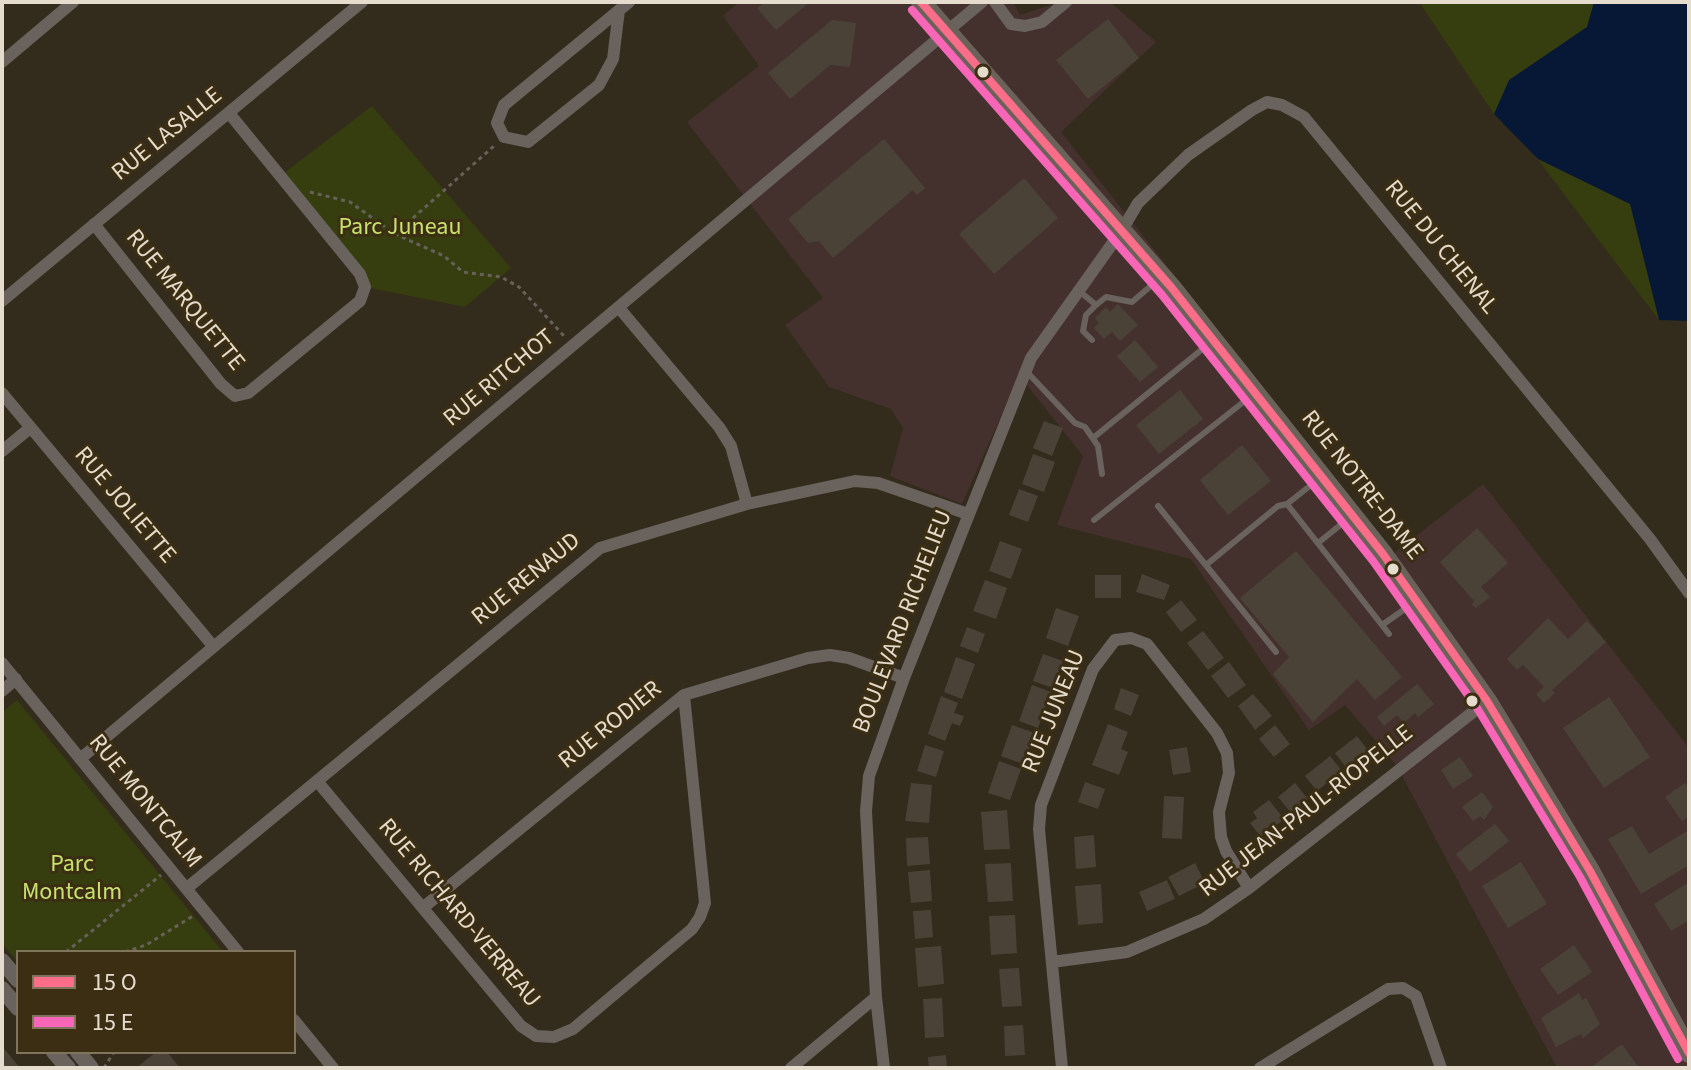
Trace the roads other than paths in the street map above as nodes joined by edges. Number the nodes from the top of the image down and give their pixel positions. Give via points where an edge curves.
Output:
1 (73, 2) edge
2 (362, 2) edge
3 (921, 2) edge
4 (982, 2) edge
5 (995, 2) edge
6 (1066, 2) edge
7 (624, 6) edge
8 (946, 31) junction
9 (2, 62) edge
10 (229, 113) junction
11 (94, 224) junction
12 (1122, 230) junction
13 (1162, 276) junction
14 (1078, 290) junction
15 (2, 301) edge
16 (1096, 305) junction
17 (620, 309) junction
18 (1092, 340) dead end
19 (1213, 340) junction
20 (1026, 371) junction
21 (2, 393) edge
22 (1255, 393) junction
23 (30, 428) junction
24 (1093, 438) junction
25 (2, 451) edge
26 (1102, 474) dead end
27 (1322, 477) junction
28 (747, 504) junction
29 (1287, 504) junction
30 (1158, 506) dead end
31 (968, 514) junction
32 (1352, 515) junction
33 (1094, 520) dead end
34 (1318, 543) junction
35 (1206, 565) junction
36 (1689, 593) edge
37 (1416, 601) junction
38 (1382, 625) junction
39 (1389, 634) dead end
40 (213, 646) junction
41 (1276, 652) dead end
42 (2, 663) edge
43 (904, 678) junction
44 (16, 679) junction
45 (2, 691) edge
46 (684, 695) junction
47 (1487, 701) junction
48 (80, 759) junction
49 (317, 781) junction
50 (187, 888) junction
51 (1249, 888) junction
52 (425, 906) junction
53 (236, 950) edge
54 (2, 961) edge
55 (1052, 962) junction
56 (16, 978) edge
57 (2, 989) edge
58 (876, 997) junction
59 (16, 1006) edge
60 (296, 1022) edge
61 (1689, 1053) edge
62 (333, 1068) edge
63 (791, 1068) edge
64 (884, 1068) edge
65 (1062, 1068) edge
66 (1260, 1068) edge
67 (1441, 1068) edge

1 - 9 street
2 - 10 street, RUE LASALLE
3 - 8 main road, RUE NOTRE-DAME
4 - 8 street, RUE RITCHOT
5 - 6 street via 1011,24 1025,26 1042,22
7 - 7 street via 504,105 497,123 504,137 528,142 599,85 613,59
8 - 12 main road, RUE NOTRE-DAME
8 - 17 street, RUE RITCHOT
10 - 11 street, RUE LASALLE
10 - 11 street, RUE MARQUETTE via 360,274 365,287 360,301 248,393 235,396
11 - 15 street, RUE LASALLE
12 - 13 main road, RUE NOTRE-DAME
12 - 14 street, BOULEVARD RICHELIEU
12 - 36 street, RUE DU CHENAL via 1138,203 1188,155 1252,110 1267,102 1304,117
13 - 16 lane via 1132,302 1106,297
13 - 19 main road, RUE NOTRE-DAME
14 - 16 lane
14 - 20 street, BOULEVARD RICHELIEU
16 - 18 lane via 1086,315 1083,331
17 - 28 street via 719,427 731,446
17 - 40 street, RUE RITCHOT
19 - 22 main road, RUE NOTRE-DAME
19 - 24 lane
20 - 24 lane
20 - 31 street, BOULEVARD RICHELIEU
21 - 23 street, RUE JOLIETTE
22 - 27 main road, RUE NOTRE-DAME
22 - 33 lane
23 - 25 street
23 - 40 street, RUE JOLIETTE
24 - 26 lane
27 - 29 lane
27 - 32 main road, RUE NOTRE-DAME
28 - 31 street, RUE RENAUD via 855,481 878,483
28 - 49 street, RUE RENAUD via 600,548
29 - 34 lane
29 - 35 lane
30 - 35 lane
31 - 43 street, BOULEVARD RICHELIEU
32 - 34 lane
32 - 37 main road, RUE NOTRE-DAME
34 - 38 lane
35 - 41 lane
37 - 38 lane
37 - 47 main road, RUE NOTRE-DAME
38 - 39 lane
40 - 48 street, RUE RITCHOT
42 - 44 street, RUE MONTCALM
43 - 46 street, RUE RODIER via 830,655
43 - 58 street, BOULEVARD RICHELIEU via 869,776 866,811
44 - 45 street
44 - 48 street, RUE MONTCALM
46 - 52 street, RUE RODIER
46 - 52 street, RUE RICHARD-VERREAU via 705,903 692,929 573,1029 554,1037 536,1036 521,1026
47 - 51 street, RUE JEAN-PAUL-RIOPELLE
47 - 61 main road, RUE NOTRE-DAME via 1590,871
48 - 50 street, RUE MONTCALM
49 - 50 street, RUE RENAUD
49 - 52 street, RUE RICHARD-VERREAU
50 - 53 street, RUE MONTCALM
51 - 55 street, RUE JEAN-PAUL-RIOPELLE via 1162,940 1127,952
51 - 55 street, RUE JUNEAU via 1221,837 1219,812 1229,773 1217,733 1147,644 1115,640 1093,669 1041,805
54 - 56 street
55 - 65 street, RUE JUNEAU
57 - 59 street
58 - 63 street
58 - 64 street, BOULEVARD RICHELIEU
60 - 62 street
66 - 67 street via 1388,989 1403,988 1416,996

